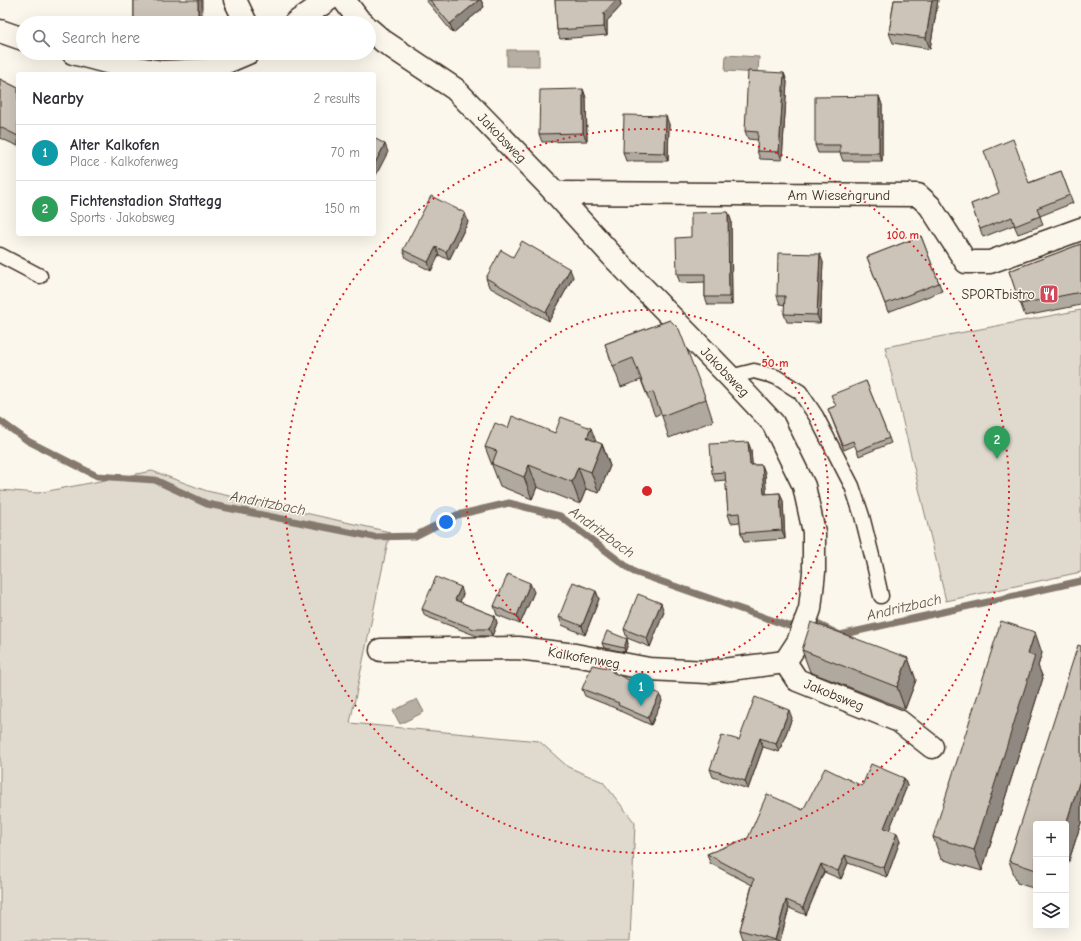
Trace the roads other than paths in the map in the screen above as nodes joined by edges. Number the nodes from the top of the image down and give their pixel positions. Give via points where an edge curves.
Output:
1 (235, 0) edge
2 (328, 0) edge
3 (344, 0) edge
4 (243, 16) edge
5 (305, 16) edge
6 (357, 16) edge
7 (0, 30) edge
8 (376, 35) edge
9 (16, 36) edge
10 (99, 60) edge
11 (232, 60) edge
12 (163, 72) edge
13 (163, 72) edge
14 (556, 194) junction
15 (1081, 229) edge
16 (0, 255) edge
17 (40, 276) dead end
18 (730, 377) junction
19 (881, 596) dead end
20 (381, 650) dead end
21 (786, 662) junction
22 (932, 747) dead end

1 - 4 street
2 - 5 street
3 - 6 street
7 - 9 street
8 - 14 street, Jakobsweg via 455,89
10 - 13 street
11 - 12 street via 208,70
14 - 15 street, Am Wiesengrund via 918,195 930,206 966,262 990,262
14 - 18 street, Jakobsweg
16 - 17 lane
18 - 19 lane via 754,371 776,377 800,392 816,416 852,486 864,523
18 - 21 street, Jakobsweg via 773,423 804,486 814,532 814,572 810,609 798,642
20 - 21 street, Kalkofenweg via 518,648 575,655 648,669 707,672
21 - 22 street, Jakobsweg via 797,680 900,721

